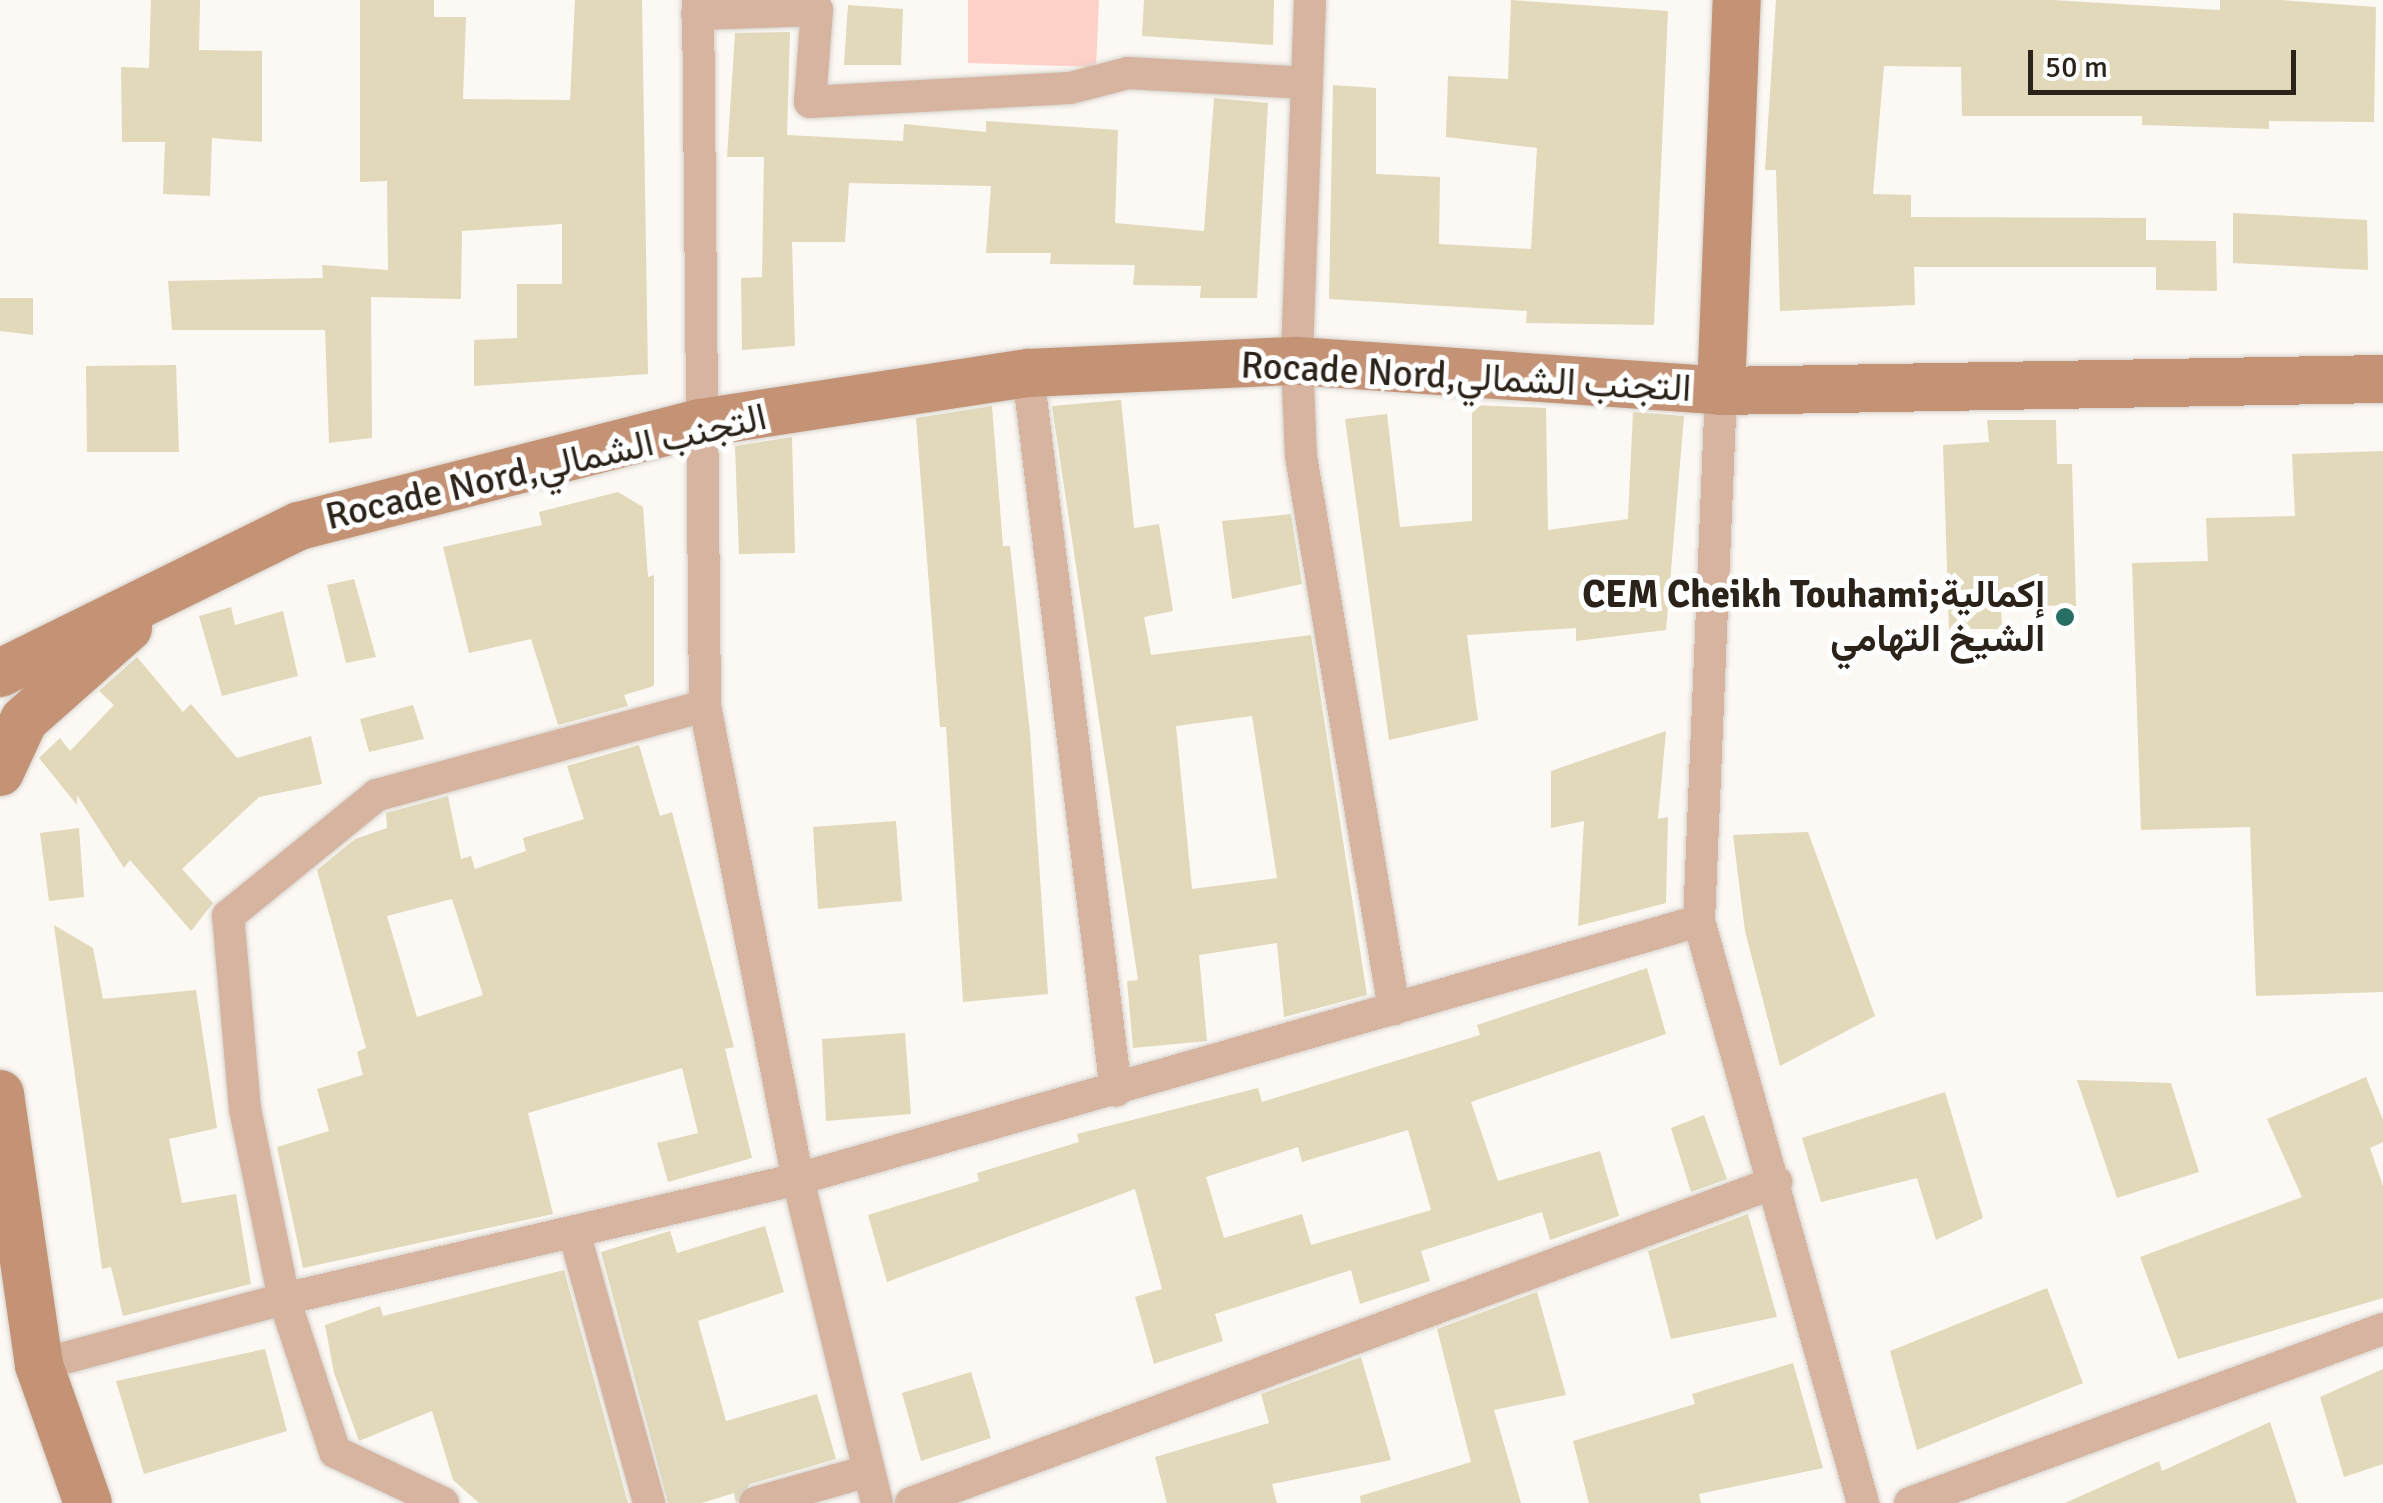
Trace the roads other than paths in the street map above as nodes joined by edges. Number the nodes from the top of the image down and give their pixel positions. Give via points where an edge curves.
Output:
1 (1310, 0) edge
2 (1737, 0) edge
3 (698, 7) edge
4 (1308, 83) junction
5 (1296, 361) junction
6 (1028, 373) junction
7 (2383, 379) edge
8 (1721, 392) junction
9 (700, 422) junction
10 (174, 587) junction
11 (0, 673) edge
12 (705, 706) junction
13 (0, 772) edge
14 (1699, 922) junction
15 (1394, 1008) junction
16 (1116, 1091) junction
17 (0, 1094) edge
18 (798, 1179) junction
19 (1776, 1182) junction
20 (574, 1232) junction
21 (284, 1299) junction
22 (2383, 1328) edge
23 (40, 1365) junction
24 (868, 1471) junction
25 (88, 1503) edge
26 (443, 1503) edge
27 (650, 1503) edge
28 (754, 1503) edge
29 (877, 1503) edge
30 (911, 1503) edge
31 (1863, 1503) edge
32 (1910, 1503) edge

1 - 4 street
2 - 8 main road
3 - 4 street via 817,10 810,102 1070,88 1128,73
3 - 9 street
4 - 5 street
5 - 6 main road, Rocade Nord,التجنب الشمالي
5 - 8 main road, Rocade Nord,التجنب الشمالي
5 - 15 street via 1310,519 1338,652
6 - 9 main road, Rocade Nord,التجنب الشمالي
6 - 16 street
7 - 8 main road, Rocade Nord,التجنب الشمالي
8 - 14 street
9 - 10 main road, Rocade Nord,التجنب الشمالي via 298,526
9 - 12 street
10 - 11 main road, Rocade Nord,التجنب الشمالي
10 - 13 main road via 24,720
12 - 18 street
12 - 21 street via 376,795 228,916 245,1110
14 - 15 street
14 - 19 street
15 - 16 street
16 - 18 street
17 - 23 main road
18 - 20 street
18 - 24 street
19 - 30 street
19 - 31 street
20 - 21 street
20 - 27 street
21 - 23 street
21 - 26 street via 334,1452
22 - 32 street
23 - 25 main road
24 - 28 street
24 - 29 street

